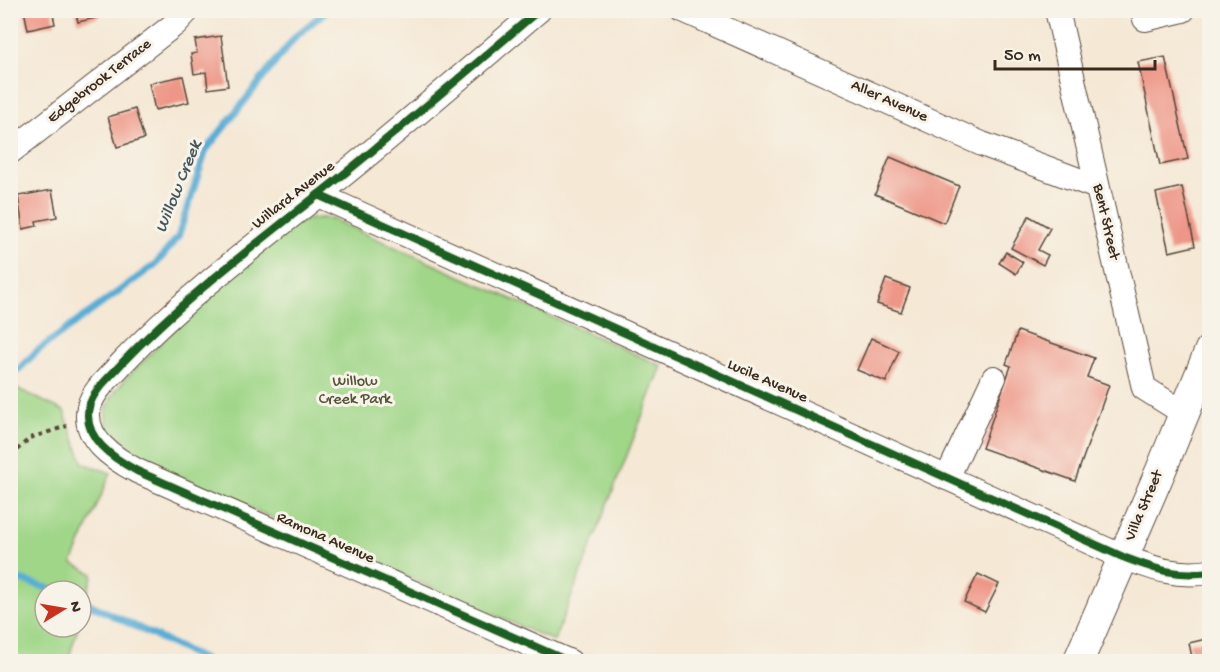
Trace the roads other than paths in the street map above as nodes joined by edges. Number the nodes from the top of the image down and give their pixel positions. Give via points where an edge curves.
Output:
1 (188, 10) edge
2 (539, 10) edge
3 (683, 10) edge
4 (1057, 10) edge
5 (1143, 10) edge
6 (1183, 10) edge
7 (10, 152) edge
8 (1097, 187) junction
9 (318, 195) junction
10 (1209, 350) edge
11 (994, 378) dead end
12 (1184, 413) junction
13 (88, 420) joint
14 (947, 478) junction
15 (1123, 557) junction
16 (1209, 572) edge
17 (570, 662) edge
18 (1078, 662) edge

1 - 7 street, Edgebrook Terrace
2 - 9 street, Willard Avenue
3 - 8 street, Aller Avenue via 982,144
4 - 8 street, Bent Street
5 - 6 street via 1145,19
8 - 12 street, Bent Street via 1144,387
9 - 13 street, Willard Avenue via 146,338 96,392 89,405
9 - 14 street, Lucile Avenue
10 - 12 main road, Villa Street
11 - 14 street
12 - 15 main road, Villa Street
13 - 17 street, Ramona Avenue via 100,445 114,459 137,471
14 - 15 street, Lucile Avenue
15 - 16 street, Lucile Avenue via 1167,573
15 - 18 main road, Villa Street

